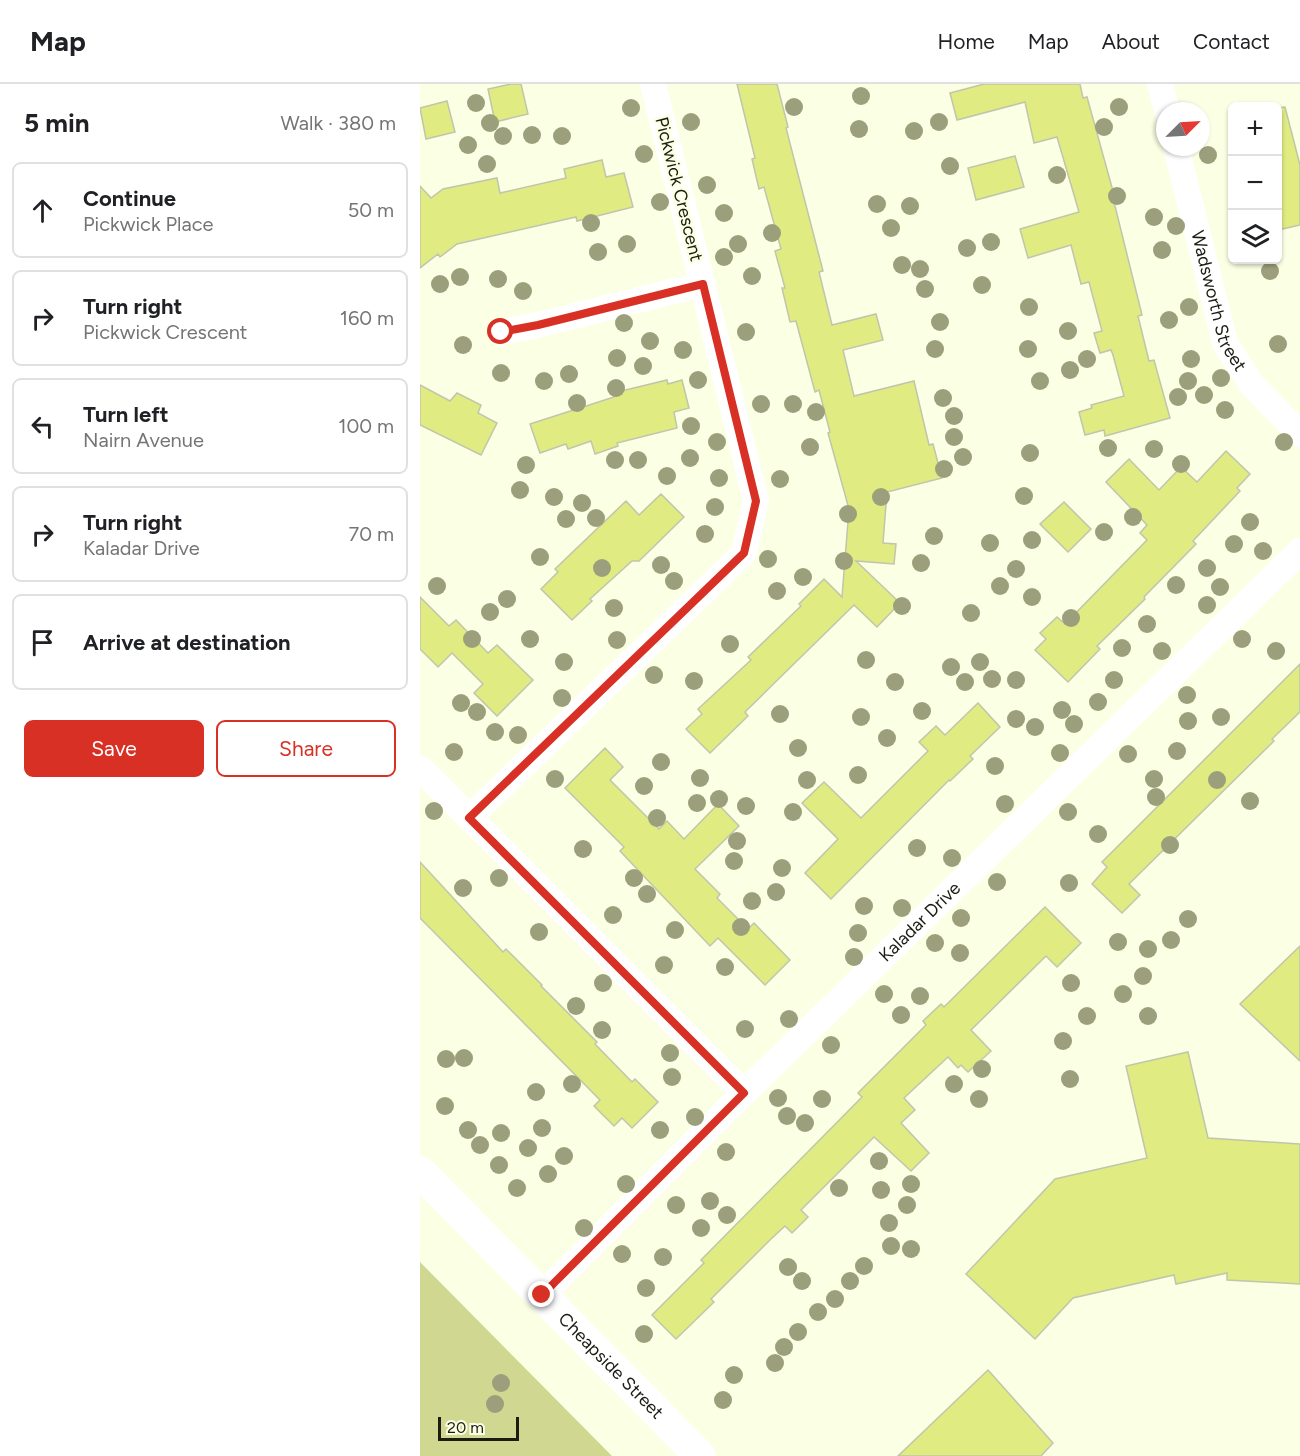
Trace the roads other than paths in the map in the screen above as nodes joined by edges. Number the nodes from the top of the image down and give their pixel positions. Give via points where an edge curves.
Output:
1 (652, 84) edge
2 (1160, 84) edge
3 (1165, 102) edge
4 (1178, 156) edge
5 (703, 284) junction
6 (501, 332) dead end
7 (1300, 434) edge
8 (1300, 551) edge
9 (420, 768) edge
10 (469, 818) junction
11 (744, 1093) junction
12 (420, 1172) edge
13 (542, 1295) junction
14 (700, 1456) edge

1 - 5 street, Pickwick Crescent
2 - 3 street
4 - 7 street, Wadsworth Street via 1225,343 1252,385
5 - 6 street
5 - 10 street, Pickwick Crescent via 756,501 744,553
8 - 11 street, Kaladar Drive
9 - 10 street
10 - 11 street
11 - 13 street, Kaladar Drive
12 - 13 street, Cheapside Street
13 - 14 street, Cheapside Street

